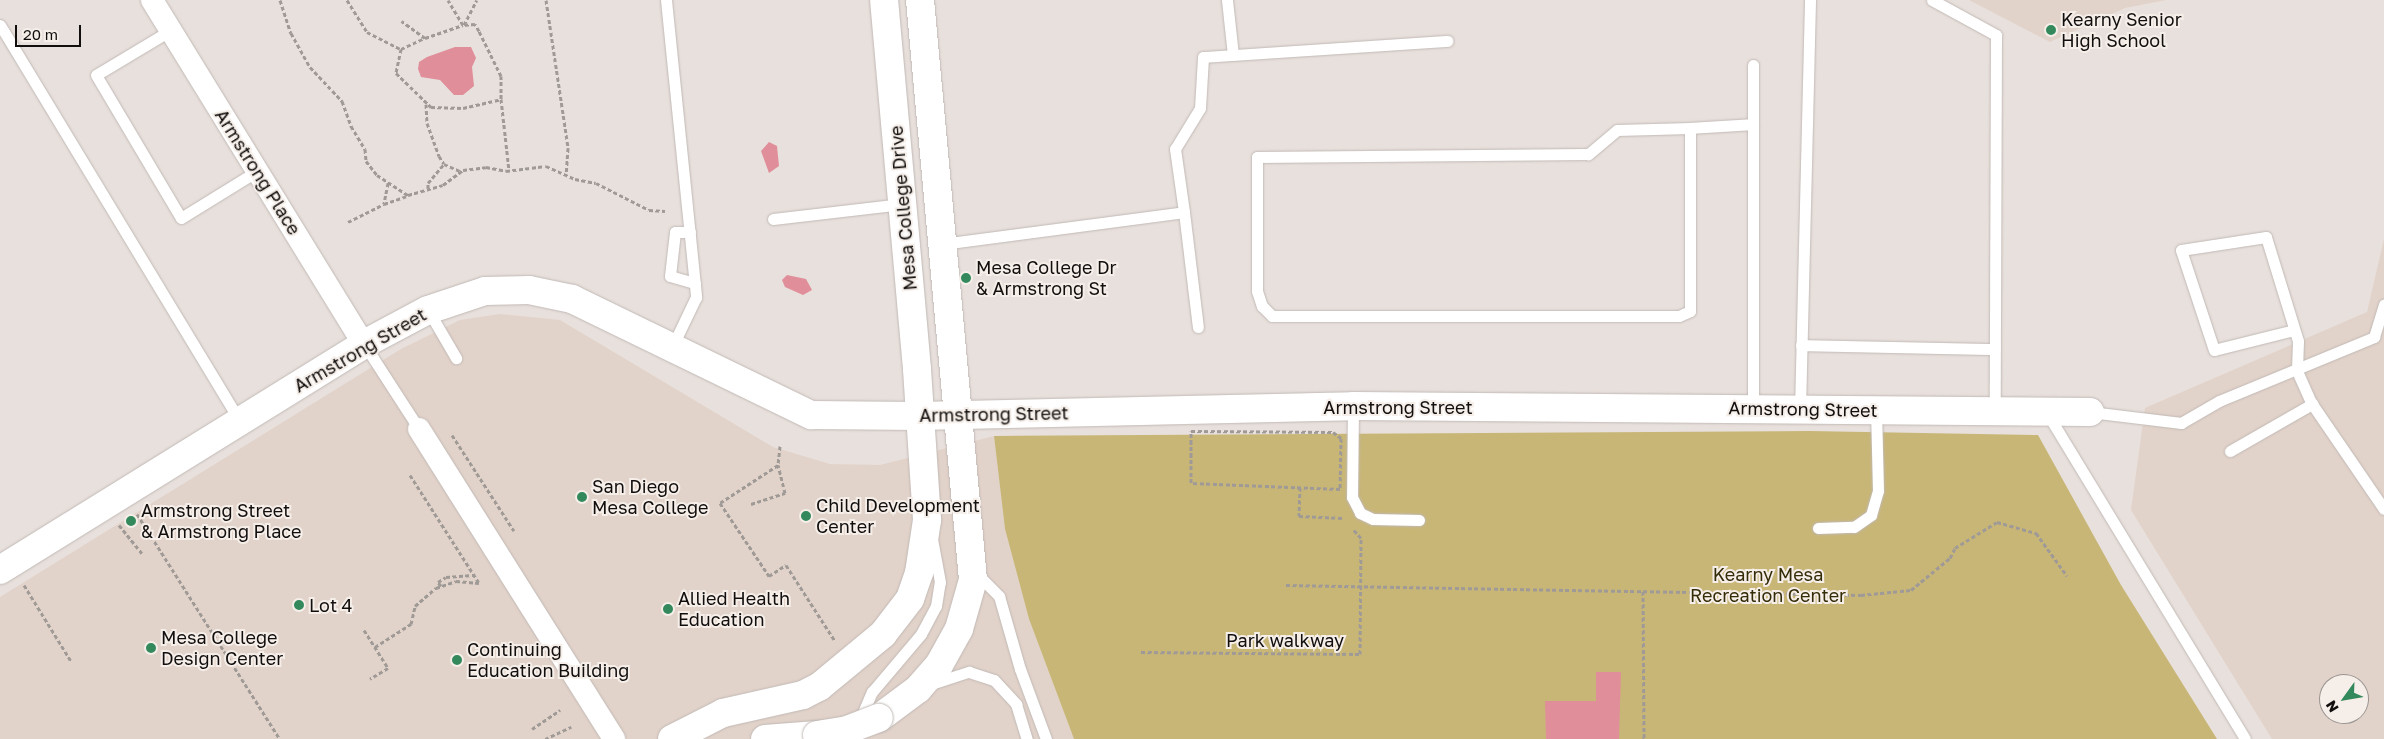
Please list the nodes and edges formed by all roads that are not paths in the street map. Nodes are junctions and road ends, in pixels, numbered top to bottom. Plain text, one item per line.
1 (152, 0) edge
2 (666, 0) edge
3 (884, 0) edge
4 (920, 0) edge
5 (1227, 0) edge
6 (1810, 0) edge
7 (1932, 0) edge
8 (0, 25) edge
9 (171, 30) junction
10 (1448, 41) dead end
11 (1233, 55) junction
12 (1753, 65) dead end
13 (1753, 124) junction
14 (1690, 128) junction
15 (257, 171) junction
16 (902, 204) junction
17 (1184, 212) junction
18 (773, 219) dead end
19 (690, 232) junction
20 (942, 244) junction
21 (695, 283) junction
22 (2384, 305) edge
23 (428, 310) junction
24 (1198, 327) dead end
25 (2294, 330) junction
26 (364, 344) junction
27 (673, 345) junction
28 (1801, 345) junction
29 (1995, 349) junction
30 (456, 358) dead end
31 (2297, 372) junction
32 (2312, 404) junction
33 (1353, 406) junction
34 (1753, 409) junction
35 (1800, 410) junction
36 (1876, 410) junction
37 (1996, 411) junction
38 (2046, 412) junction
39 (2090, 412) joint
40 (960, 415) junction
41 (918, 416) junction
42 (240, 420) junction
43 (419, 429) joint
44 (2230, 451) dead end
45 (2384, 509) edge
46 (927, 520) junction
47 (1419, 520) dead end
48 (1818, 528) dead end
49 (0, 570) edge
50 (973, 570) junction
51 (918, 690) junction
52 (614, 739) edge
53 (672, 739) edge
54 (765, 739) edge
55 (854, 739) edge
56 (1026, 739) edge
57 (1046, 739) edge
58 (2245, 739) edge

1 - 9 street, Armstrong Place
2 - 19 lane
3 - 16 street, Mesa College Drive
4 - 20 street, Mesa College Drive
5 - 11 lane
6 - 28 lane
7 - 29 lane
8 - 42 lane
9 - 15 street, Armstrong Place
9 - 15 lane
10 - 11 lane
11 - 17 lane
12 - 13 lane
13 - 14 lane
13 - 34 lane
14 - 14 lane
15 - 26 street, Armstrong Place
16 - 18 lane
16 - 41 street, Mesa College Drive
17 - 20 lane
17 - 24 lane
19 - 21 lane
19 - 21 lane
20 - 40 street, Mesa College Drive
21 - 27 lane
22 - 31 lane
23 - 26 street, Armstrong Street
23 - 27 street, Armstrong Street
23 - 30 lane
25 - 25 lane
25 - 31 lane
26 - 42 street, Armstrong Street
26 - 43 lane
27 - 41 street, Armstrong Street
28 - 29 lane
28 - 35 lane
29 - 37 lane
31 - 32 lane
31 - 39 lane
32 - 44 lane
32 - 45 lane
33 - 34 street, Armstrong Street
33 - 40 street, Armstrong Street
33 - 47 lane
34 - 35 street, Armstrong Street
35 - 36 street, Armstrong Street
36 - 37 street, Armstrong Street
36 - 48 lane
37 - 38 street, Armstrong Street
38 - 39 street, Armstrong Street
38 - 58 lane
40 - 41 street, Armstrong Street
40 - 50 street, Mesa College Drive
41 - 46 street, Mesa College Drive
42 - 49 street, Armstrong Street
43 - 52 street
46 - 53 street, Mesa College Drive
46 - 55 lane
50 - 51 street, Mesa College Drive
50 - 57 lane
51 - 54 street, Mesa College Drive, bridge
51 - 56 lane

